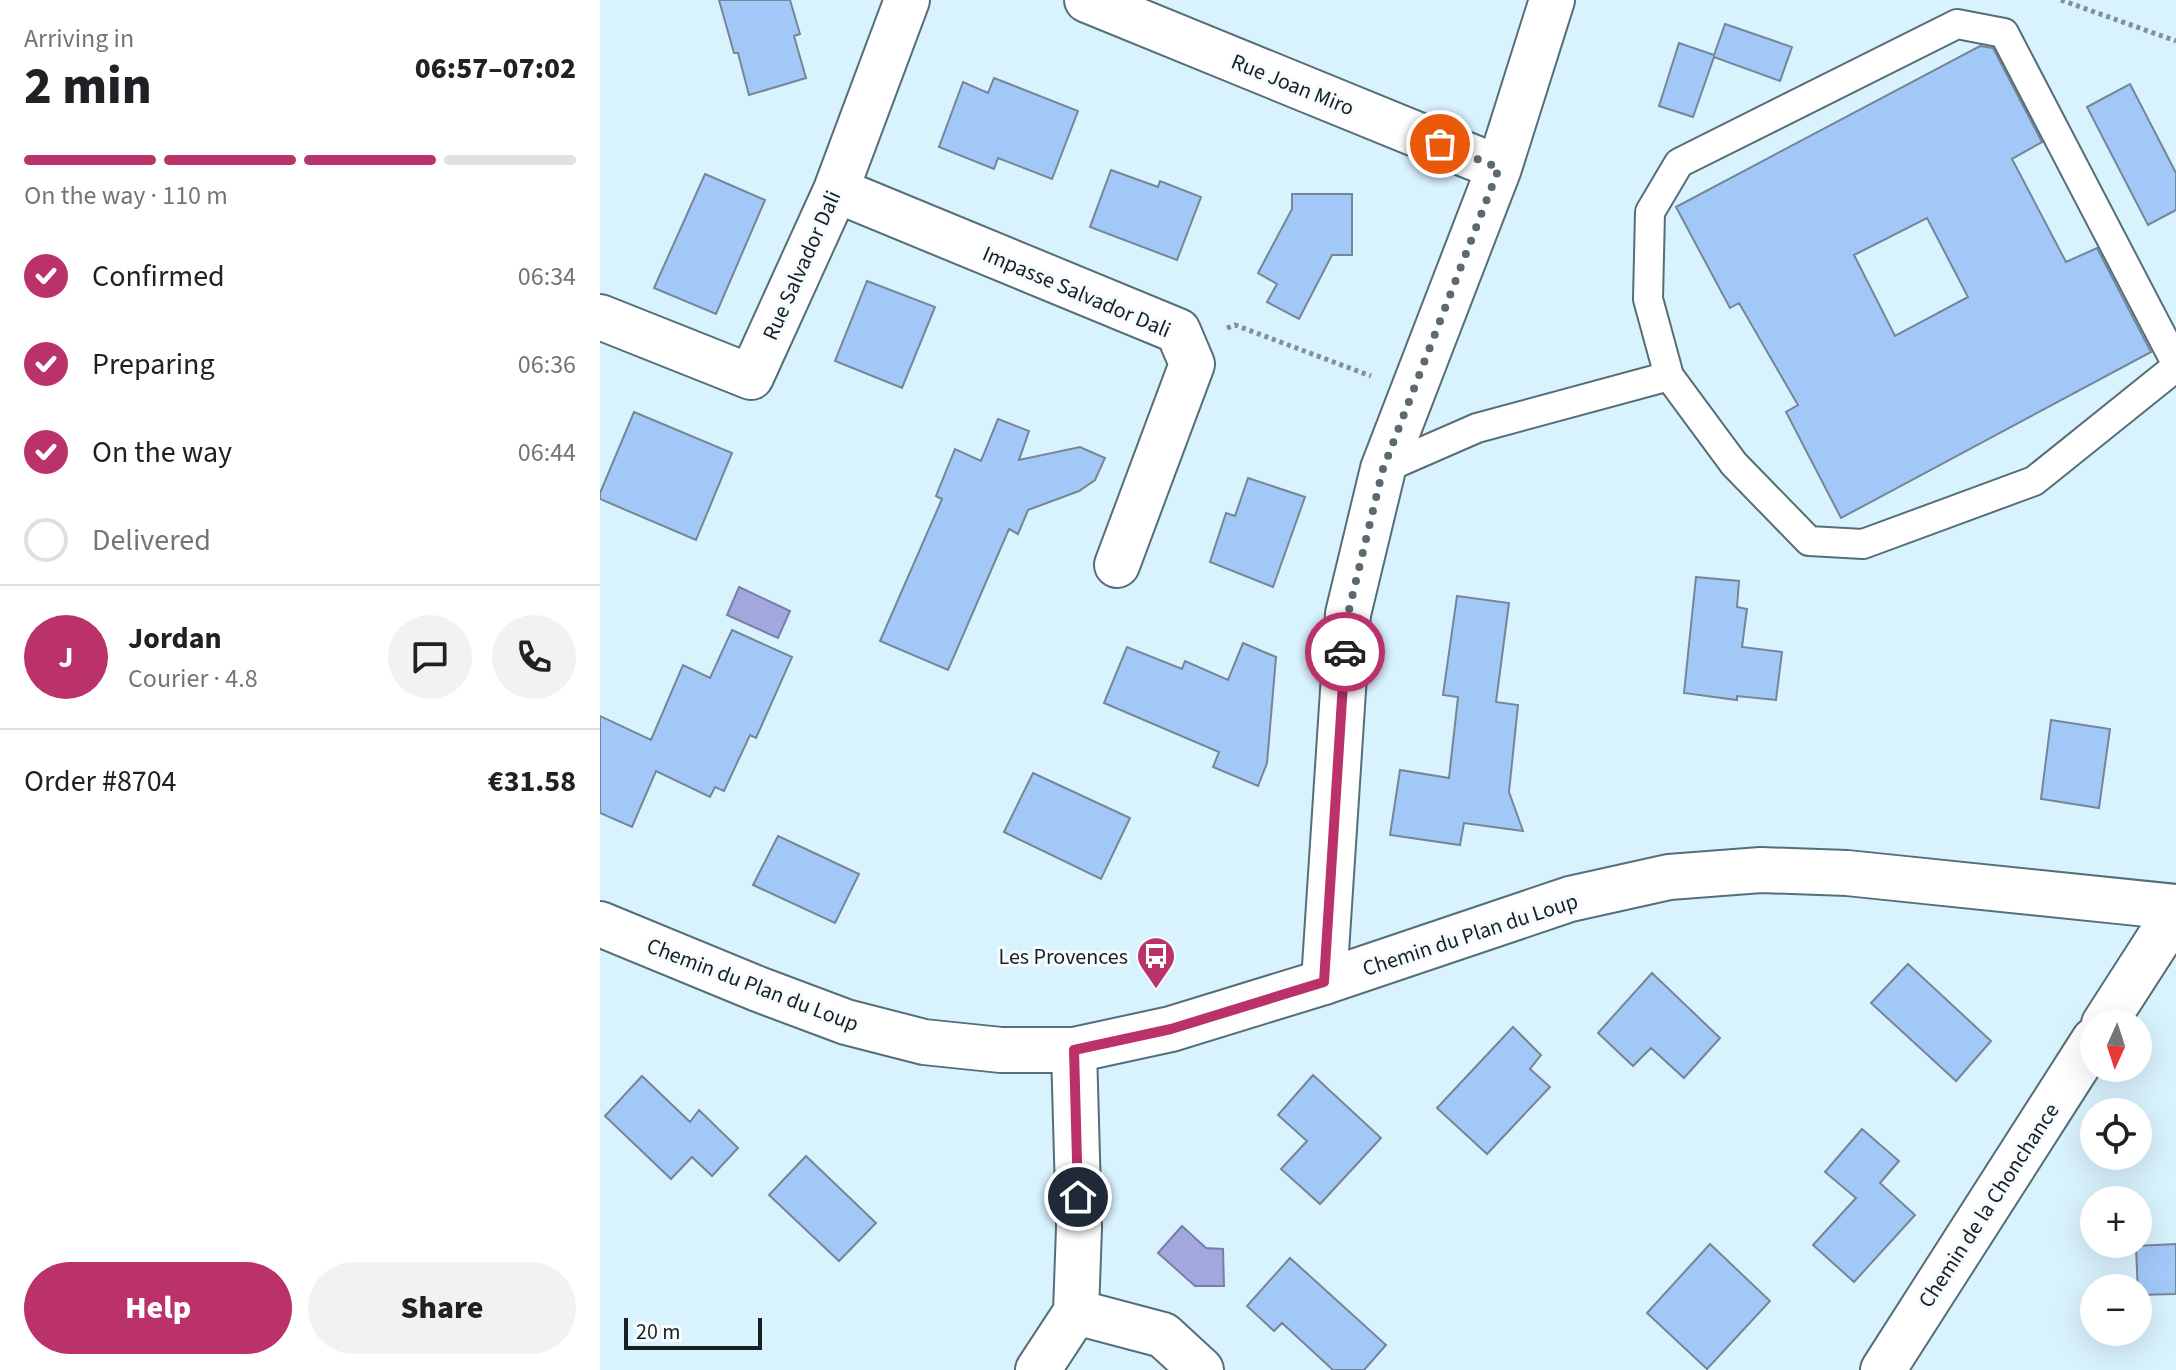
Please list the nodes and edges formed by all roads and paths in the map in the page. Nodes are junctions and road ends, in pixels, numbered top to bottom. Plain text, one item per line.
1 (907, 0) edge
2 (1087, 0) edge
3 (1552, 0) edge
4 (2061, 0) edge
5 (2176, 41) edge
6 (1499, 168) junction
7 (836, 190) junction
8 (600, 317) edge
9 (1184, 347) junction
10 (2176, 365) edge
11 (1669, 376) junction
12 (1413, 392) junction
13 (1383, 469) junction
14 (1117, 565) dead end
15 (2176, 909) edge
16 (600, 924) edge
17 (1324, 982) junction
18 (2113, 1010) edge
19 (1074, 1050) junction
20 (2080, 1062) edge
21 (1076, 1312) junction
22 (1038, 1370) edge
23 (1201, 1370) edge
24 (1883, 1370) edge

1 - 7 street, Rue Salvador Dali
2 - 6 street, Rue Joan Miro
3 - 6 street
4 - 5 path
6 - 12 street
7 - 8 street, Rue Salvador Dali
7 - 9 street, Impasse Salvador Dali
9 - 12 path
9 - 14 street, Impasse Salvador Dali
10 - 11 lane
10 - 11 lane
11 - 13 lane
12 - 13 street
13 - 17 street
15 - 17 street, Chemin du Plan du Loup
15 - 18 street
16 - 19 street, Chemin du Plan du Loup
17 - 19 street, Chemin du Plan du Loup
19 - 21 street
20 - 24 street, Chemin de la Chonchance
21 - 22 street
21 - 23 street

